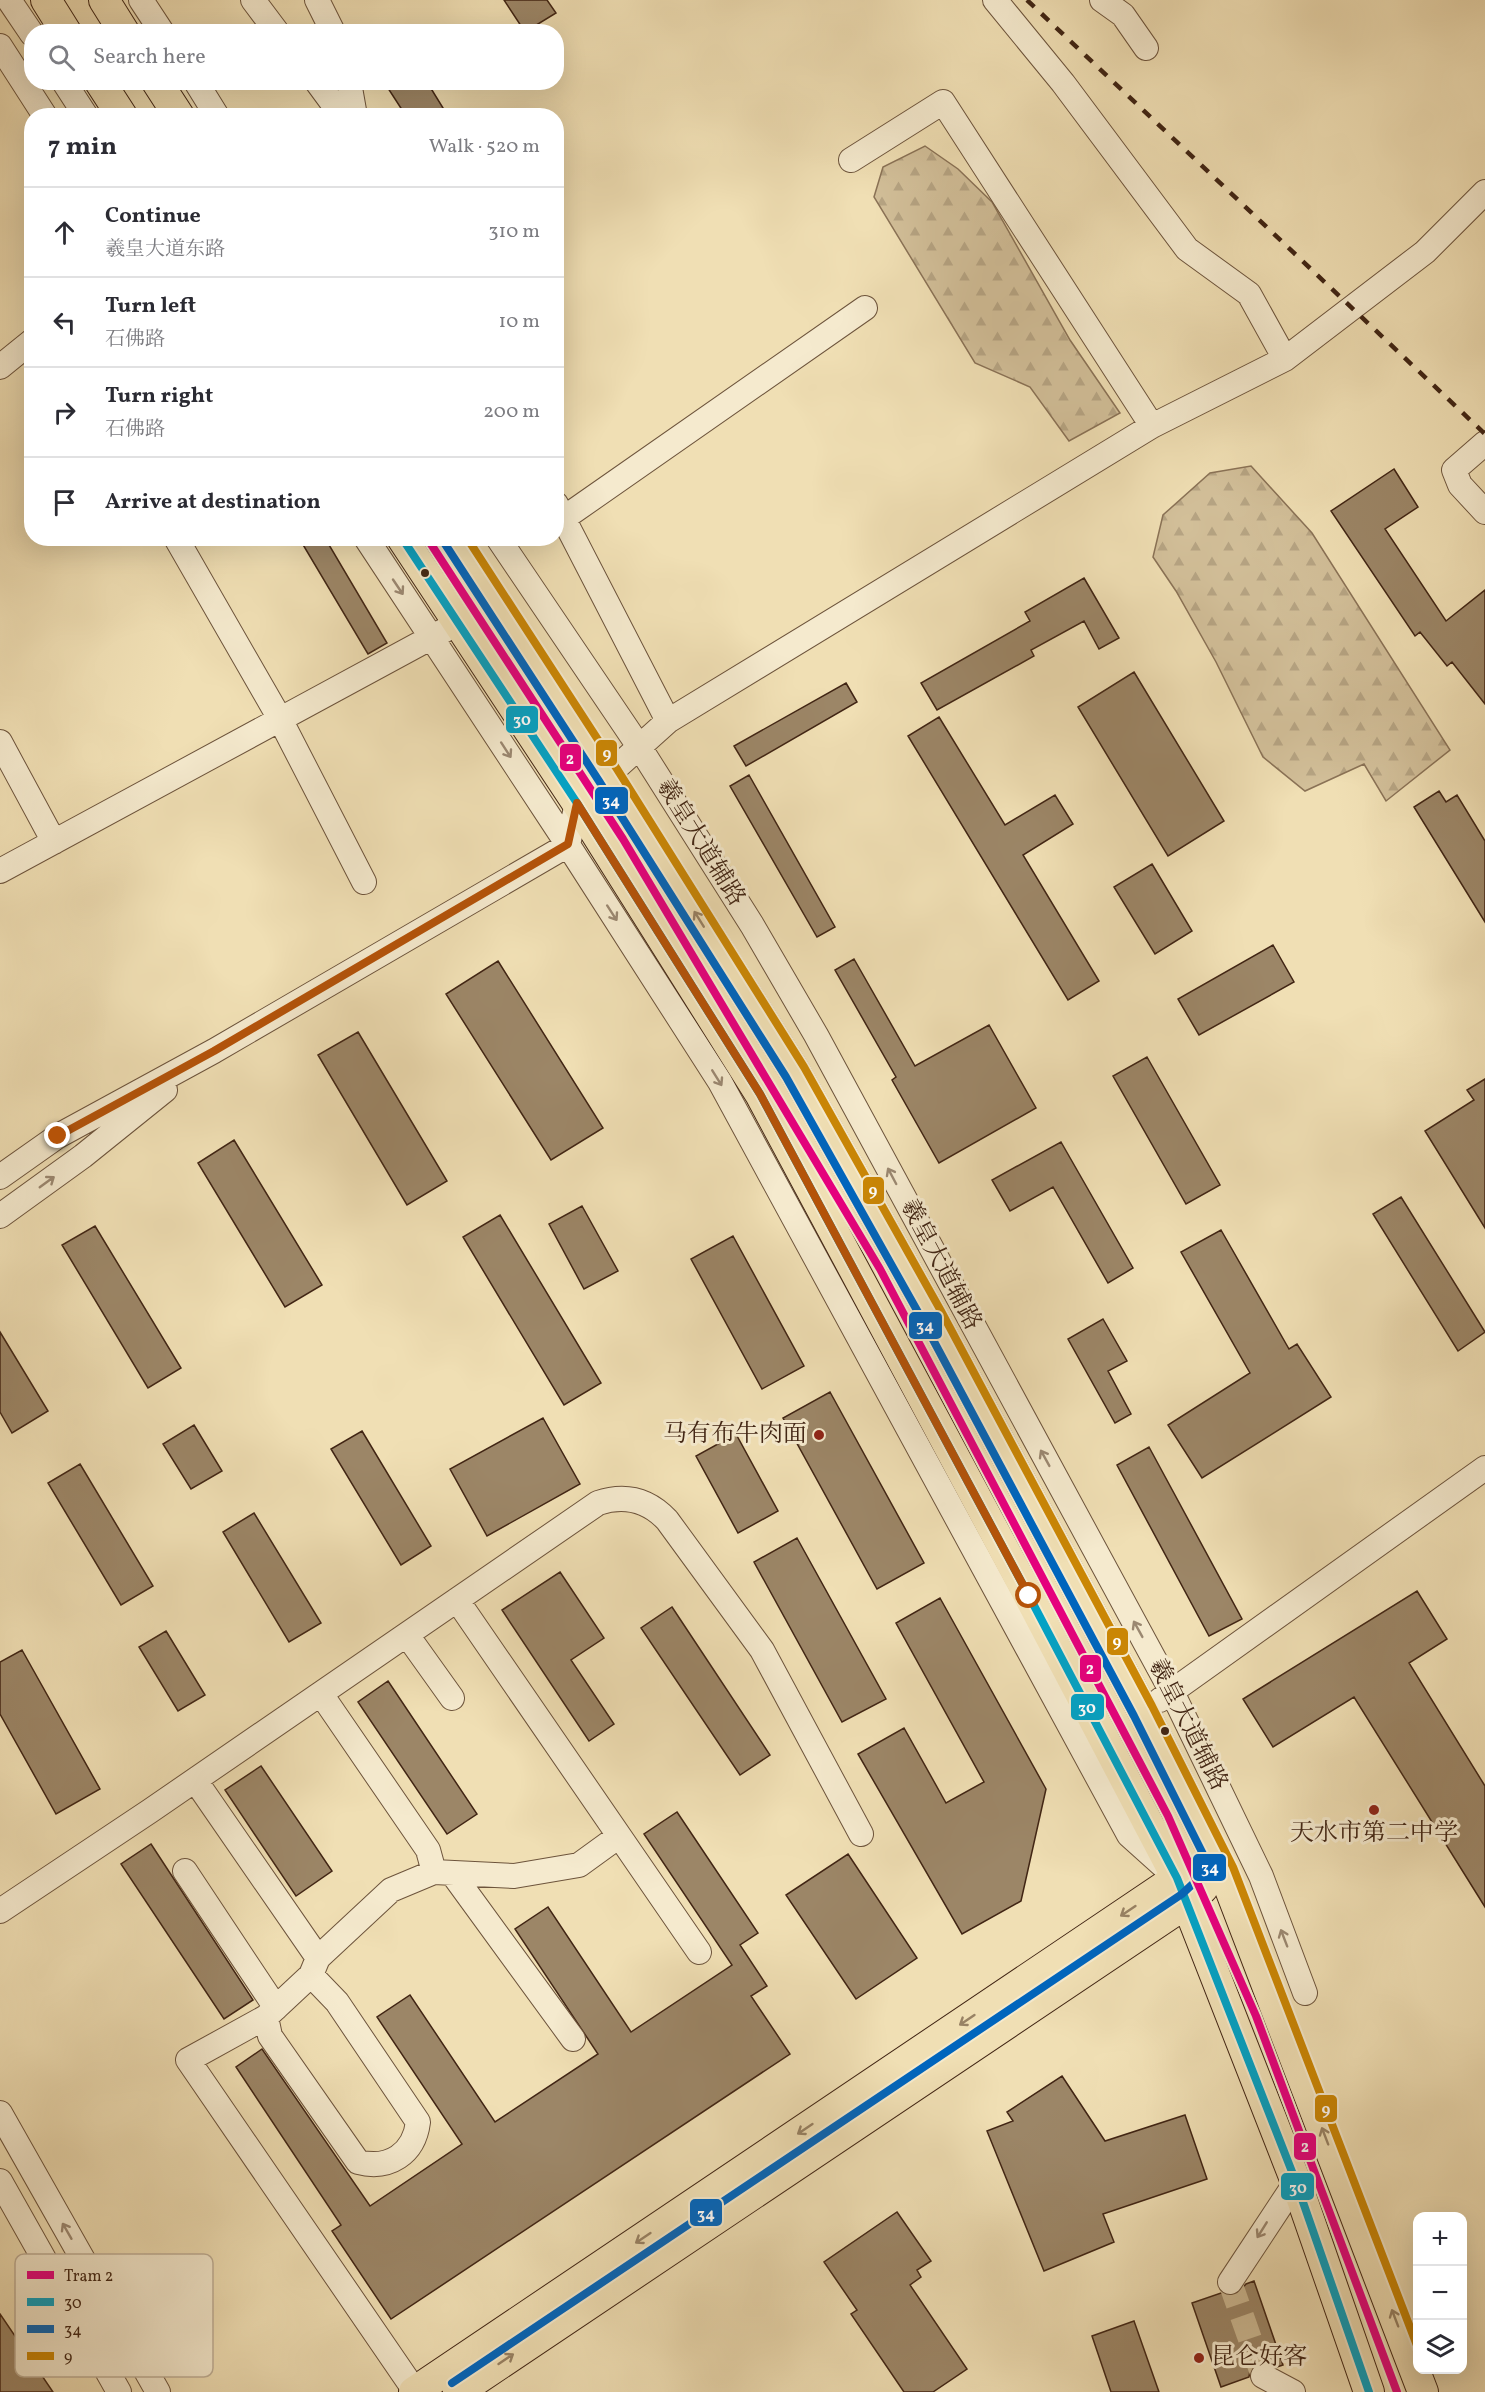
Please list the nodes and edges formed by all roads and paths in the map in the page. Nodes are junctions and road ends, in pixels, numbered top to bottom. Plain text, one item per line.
1 (9, 0) edge
2 (46, 0) edge
3 (104, 0) edge
4 (141, 0) edge
5 (253, 0) edge
6 (317, 0) edge
7 (995, 0) edge
8 (1102, 0) edge
9 (25, 24) edge
10 (61, 24) edge
11 (119, 24) edge
12 (157, 24) edge
13 (271, 24) edge
14 (329, 24) edge
15 (0, 46) edge
16 (1146, 48) dead end
17 (24, 83) edge
18 (28, 90) edge
19 (69, 90) edge
20 (105, 90) edge
21 (162, 90) edge
22 (201, 90) edge
23 (322, 90) edge
24 (350, 90) edge
25 (40, 108) edge
26 (81, 108) edge
27 (117, 108) edge
28 (174, 108) edge
29 (212, 108) edge
30 (336, 108) edge
31 (354, 108) edge
32 (851, 160) dead end
33 (1485, 192) edge
34 (865, 308) dead end
35 (24, 348) edge
36 (1285, 359) junction
37 (0, 367) edge
38 (1152, 426) junction
39 (1485, 443) edge
40 (564, 508) edge
41 (1485, 513) edge
42 (564, 519) edge
43 (181, 546) edge
44 (371, 546) edge
45 (407, 546) edge
46 (459, 546) edge
47 (503, 546) edge
48 (458, 623) junction
49 (431, 637) junction
50 (280, 719) junction
51 (668, 721) junction
52 (0, 742) edge
53 (640, 748) junction
54 (608, 776) junction
55 (577, 803) junction
56 (54, 842) junction
57 (568, 844) junction
58 (0, 871) edge
59 (364, 882) dead end
60 (214, 1051) junction
61 (0, 1177) edge
62 (0, 1216) edge
63 (1485, 1468) edge
64 (457, 1600) junction
65 (407, 1635) junction
66 (1172, 1692) junction
67 (321, 1694) junction
68 (452, 1698) dead end
69 (1143, 1711) junction
70 (195, 1780) junction
71 (861, 1834) dead end
72 (619, 1836) junction
73 (185, 1871) dead end
74 (1223, 1871) junction
75 (443, 1873) junction
76 (1182, 1890) junction
77 (0, 1911) edge
78 (699, 1952) dead end
79 (315, 1966) junction
80 (1305, 1993) dead end
81 (271, 2013) junction
82 (573, 2039) dead end
83 (0, 2113) edge
84 (0, 2181) edge
85 (1296, 2182) junction
86 (41, 2254) edge
87 (80, 2254) edge
88 (1230, 2282) dead end
89 (1263, 2376) tunnel mouth
90 (111, 2377) edge
91 (150, 2377) edge
92 (119, 2392) edge
93 (158, 2392) edge
94 (414, 2392) edge
95 (458, 2392) edge
96 (1293, 2392) edge
97 (1369, 2392) edge
98 (1423, 2392) edge

1 - 9 street
2 - 10 main road
3 - 11 main road
4 - 12 street
5 - 13 street
6 - 14 street
7 - 36 street
8 - 16 street
15 - 17 street
18 - 25 street
19 - 26 street
20 - 27 main road
21 - 28 main road
22 - 29 street
23 - 30 street
24 - 31 street
32 - 38 street
33 - 36 street
34 - 40 street
35 - 37 street
36 - 38 street
38 - 51 street
39 - 41 street
42 - 51 street
43 - 50 street
44 -> 49 street
45 - 48 main road
46 - 54 main road
47 - 53 street, 羲皇大道辅路
48 - 49 street
48 - 55 main road
49 - 50 street
49 -> 57 street
50 - 56 street
50 - 59 street
51 - 53 street
52 - 56 street
53 - 54 street
66 -> 53 street, 羲皇大道辅路
54 - 55 street
69 -> 54 main road
55 - 57 street
55 - 76 main road
56 - 58 street
57 - 60 street
57 -> 76 street
60 - 61 street
62 -> 60 street
63 - 66 street
64 - 65 street
64 - 71 street
64 - 72 street
65 - 67 street
65 - 68 street
66 - 69 street
80 -> 66 street, 羲皇大道辅路
67 - 70 street
67 - 75 street
69 - 74 main road
70 - 77 street
70 - 79 street
72 - 75 street
72 - 78 street
73 - 81 street
74 - 76 main road
98 -> 74 main road
75 - 79 street
75 - 82 street
76 - 85 main road
76 -> 94 main road
95 -> 76 main road
79 - 81 street
79 - 81 street
81 - 94 street
87 -> 83 street
84 - 86 street
85 -> 88 street
85 - 97 main road
89 - 96 street
90 - 92 street
93 -> 91 street

